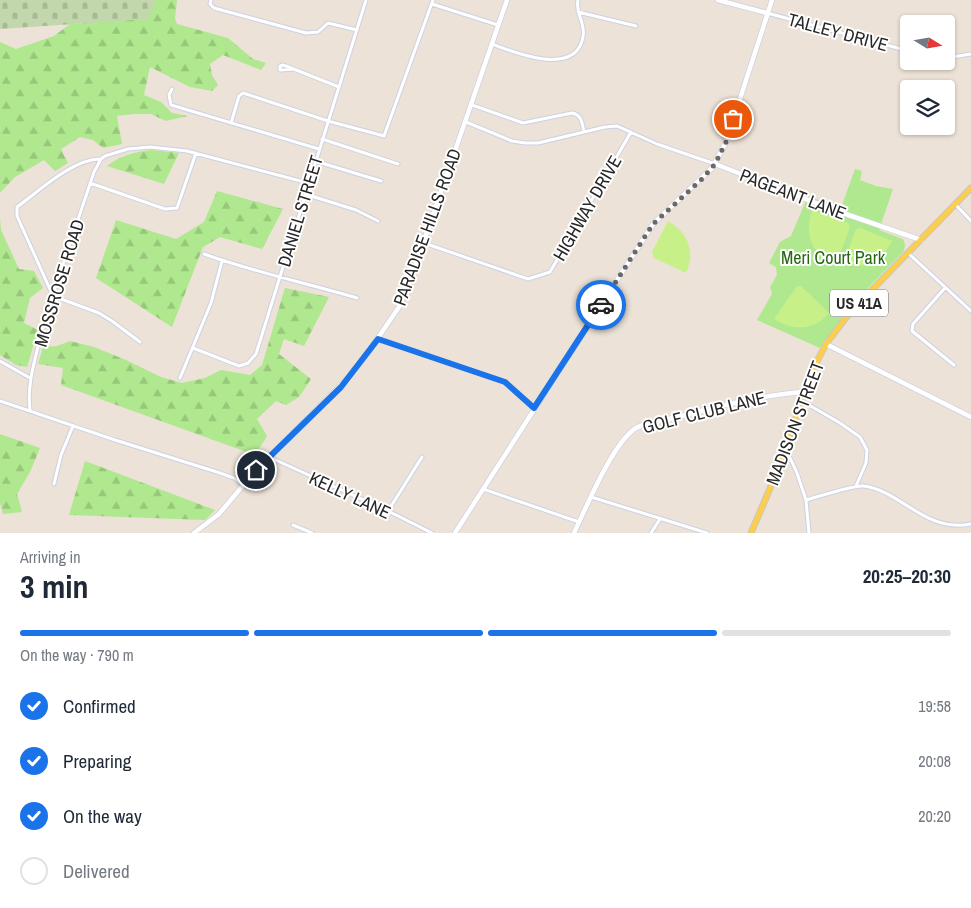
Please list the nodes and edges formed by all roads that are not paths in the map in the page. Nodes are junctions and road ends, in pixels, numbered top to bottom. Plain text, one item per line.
1 (366, 0) edge
2 (507, 0) edge
3 (578, 0) edge
4 (718, 0) edge
5 (772, 0) edge
6 (211, 2) edge
7 (432, 2) edge
8 (578, 12) junction
9 (767, 13) junction
10 (499, 26) junction
11 (636, 26) dead end
12 (357, 30) junction
13 (492, 44) junction
14 (900, 49) edge
15 (971, 54) edge
16 (955, 57) edge
17 (294, 69) dead end
18 (339, 87) junction
19 (172, 89) dead end
20 (472, 104) junction
21 (328, 121) junction
22 (466, 122) junction
23 (231, 123) junction
24 (584, 132) junction
25 (631, 132) junction
26 (322, 140) junction
27 (319, 149) junction
28 (196, 153) junction
29 (101, 159) junction
30 (315, 161) junction
31 (398, 164) dead end
32 (715, 164) junction
33 (381, 181) dead end
34 (90, 183) junction
35 (308, 183) junction
36 (971, 188) edge
37 (305, 194) junction
38 (955, 204) junction
39 (378, 221) dead end
40 (971, 221) edge
41 (921, 240) junction
42 (424, 243) junction
43 (907, 253) junction
44 (204, 254) dead end
45 (222, 261) junction
46 (280, 278) junction
47 (945, 288) junction
48 (53, 296) junction
49 (357, 298) dead end
50 (971, 311) edge
51 (378, 339) junction
52 (140, 342) dead end
53 (826, 344) junction
54 (193, 348) junction
55 (0, 361) edge
56 (954, 364) dead end
57 (30, 378) junction
58 (180, 378) dead end
59 (804, 392) junction
60 (0, 401) edge
61 (801, 401) junction
62 (534, 408) junction
63 (30, 410) junction
64 (971, 417) edge
65 (73, 426) junction
66 (786, 449) junction
67 (269, 457) junction
68 (422, 458) dead end
69 (54, 484) dead end
70 (244, 485) junction
71 (856, 486) junction
72 (483, 489) junction
73 (590, 496) junction
74 (806, 500) junction
75 (388, 512) junction
76 (660, 519) junction
77 (919, 519) dead end
78 (579, 523) junction
79 (971, 524) edge
80 (293, 525) dead end
81 (933, 525) dead end
82 (194, 533) edge
83 (312, 533) edge
84 (432, 533) edge
85 (455, 533) edge
86 (574, 533) edge
87 (651, 533) edge
88 (707, 533) edge
89 (751, 533) edge
90 (809, 533) edge

1 - 12 street, DANIEL STREET
2 - 10 street, PARADISE HILLS ROAD
3 - 8 street
4 - 9 street
5 - 9 street
6 - 12 street
7 - 10 street
7 - 21 street
8 - 11 street
8 - 13 street
9 - 14 street, TALLEY DRIVE
9 - 32 street
10 - 13 street, PARADISE HILLS ROAD
12 - 18 street, DANIEL STREET
13 - 20 street, PARADISE HILLS ROAD
15 - 16 street
17 - 18 street
18 - 21 street, DANIEL STREET
19 - 23 street
20 - 22 street, PARADISE HILLS ROAD
20 - 24 street
21 - 23 street
21 - 26 street, DANIEL STREET
22 - 24 street, PAGEANT LANE
22 - 42 street, PARADISE HILLS ROAD
23 - 27 street
24 - 25 street, PAGEANT LANE
25 - 32 street, PAGEANT LANE
25 - 42 street, HIGHWAY DRIVE
26 - 27 street, DANIEL STREET
26 - 31 street
27 - 30 street, DANIEL STREET
28 - 29 street
28 - 34 street
28 - 35 street
29 - 34 street, MOSSROSE ROAD
29 - 48 street
30 - 33 street
30 - 35 street, DANIEL STREET
32 - 41 street, PAGEANT LANE
32 - 62 street
34 - 48 street, MOSSROSE ROAD
35 - 37 street, DANIEL STREET
36 - 38 main road, MADISON STREET / US 41A
37 - 39 street
37 - 46 street, DANIEL STREET
38 - 40 street
38 - 41 main road, MADISON STREET / US 41A
41 - 43 main road, MADISON STREET / US 41A
42 - 51 street, PARADISE HILLS ROAD
43 - 47 street
43 - 53 main road, MADISON STREET / US 41A
44 - 45 street
45 - 46 street
45 - 54 street
46 - 49 street
46 - 54 street, DANIEL STREET
47 - 50 street
47 - 56 street
48 - 52 street
48 - 57 street, MOSSROSE ROAD
51 - 62 street
51 - 67 street, PARADISE HILLS ROAD
53 - 59 main road, MADISON STREET / US 41A
53 - 64 street
54 - 58 street
55 - 57 street
57 - 63 street, MOSSROSE ROAD
59 - 61 main road, MADISON STREET / US 41A
59 - 73 street, GOLF CLUB LANE
60 - 63 street
61 - 66 main road, MADISON STREET / US 41A
61 - 71 street
62 - 72 street
63 - 65 street
65 - 69 street
65 - 70 street
66 - 74 street
66 - 89 main road, MADISON STREET / US 41A
67 - 70 street, PARADISE HILLS ROAD
67 - 75 street, KELLY LANE
68 - 75 street
70 - 82 street, PARADISE HILLS ROAD
71 - 74 street
71 - 77 street
72 - 78 street
72 - 85 street
73 - 76 street
73 - 78 street, GOLF CLUB LANE
74 - 90 street
75 - 84 street, KELLY LANE
76 - 87 street
76 - 88 street
78 - 86 street, GOLF CLUB LANE
79 - 81 street
80 - 83 street

